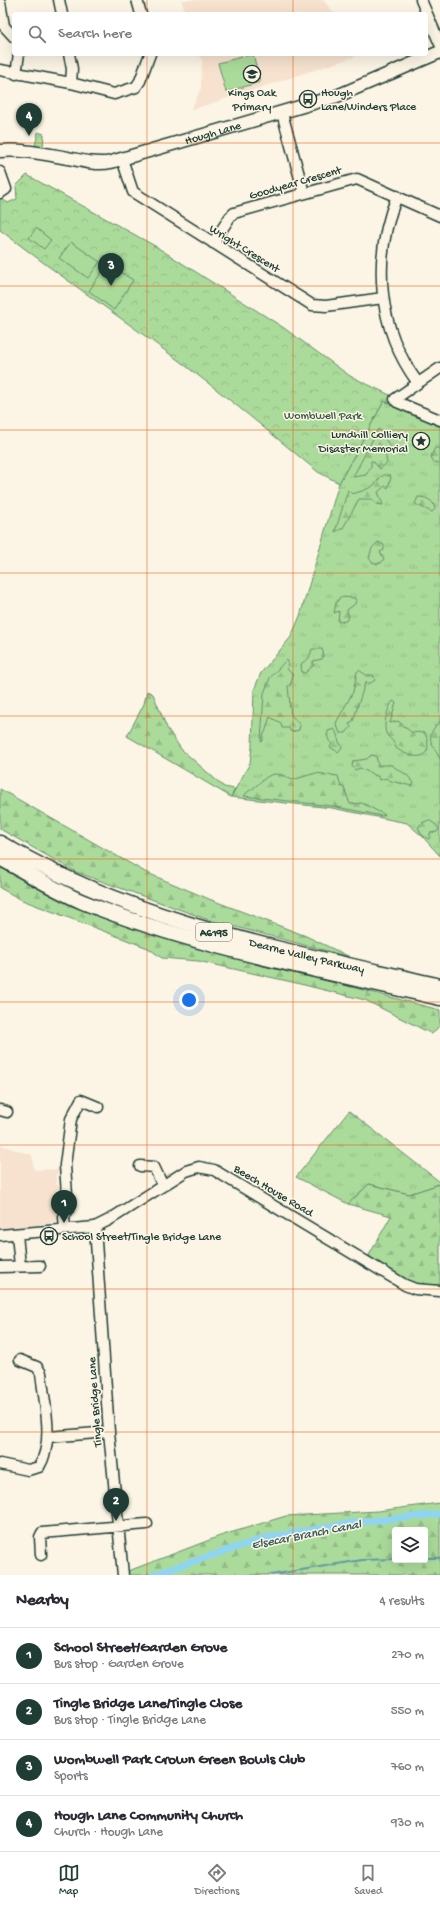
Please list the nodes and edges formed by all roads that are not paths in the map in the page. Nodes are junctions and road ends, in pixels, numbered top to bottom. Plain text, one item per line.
1 (59, 0) edge
2 (137, 0) edge
3 (421, 0) edge
4 (0, 2) edge
5 (62, 12) edge
6 (140, 12) edge
7 (426, 12) edge
8 (428, 16) edge
9 (12, 35) edge
10 (440, 44) edge
11 (440, 52) edge
12 (19, 56) edge
13 (69, 56) edge
14 (149, 56) edge
15 (0, 70) edge
16 (16, 74) junction
17 (71, 83) junction
18 (282, 113) junction
19 (0, 151) edge
20 (122, 159) junction
21 (0, 172) edge
22 (0, 193) edge
23 (304, 193) junction
24 (397, 196) junction
25 (440, 216) edge
26 (212, 243) junction
27 (383, 298) junction
28 (440, 368) edge
29 (418, 383) junction
30 (440, 420) edge
31 (0, 843) edge
32 (0, 858) edge
33 (440, 986) edge
34 (440, 998) edge
35 (98, 1106) dead end
36 (140, 1166) dead end
37 (163, 1186) junction
38 (95, 1226) junction
39 (65, 1229) junction
40 (17, 1234) junction
41 (0, 1236) edge
42 (20, 1266) junction
43 (40, 1266) dead end
44 (0, 1267) edge
45 (440, 1291) edge
46 (20, 1360) dead end
47 (109, 1432) junction
48 (48, 1437) junction
49 (0, 1464) edge
50 (147, 1524) dead end
51 (117, 1527) junction
52 (41, 1555) dead end
53 (123, 1575) edge

1 - 5 street
2 - 6 street
3 - 7 street
4 - 9 street
8 - 10 street
11 - 18 main road, Hough Lane
12 - 16 street
13 - 17 street
14 - 17 street
15 - 16 street
16 - 17 street
18 - 20 main road, Hough Lane
18 - 23 street
19 - 20 main road, Hough Lane
20 - 26 street, Wright Crescent
21 - 22 street
23 - 24 street, Goodyear Crescent
23 - 26 street, Goodyear Crescent
24 - 25 street, Goodyear Crescent
24 - 27 street
26 - 27 street, Wright Crescent
27 - 29 street
28 - 29 street
29 - 30 street
31 - 33 highway, Dearne Valley Parkway / A6195
32 - 34 highway, Dearne Valley Parkway / A6195
35 - 39 street
36 - 37 street
37 - 38 street, Beech House Road
37 - 45 street, Beech House Road
38 - 39 street, Beech House Road
38 - 47 street, Tingle Bridge Lane
39 - 40 street, Beech House Road
40 - 41 street, Beech House Road
40 - 42 street
42 - 43 street
42 - 44 street
46 - 48 street
47 - 48 street
47 - 51 street, Tingle Bridge Lane
48 - 49 street
50 - 51 street
51 - 52 street
51 - 53 street, Tingle Bridge Lane

